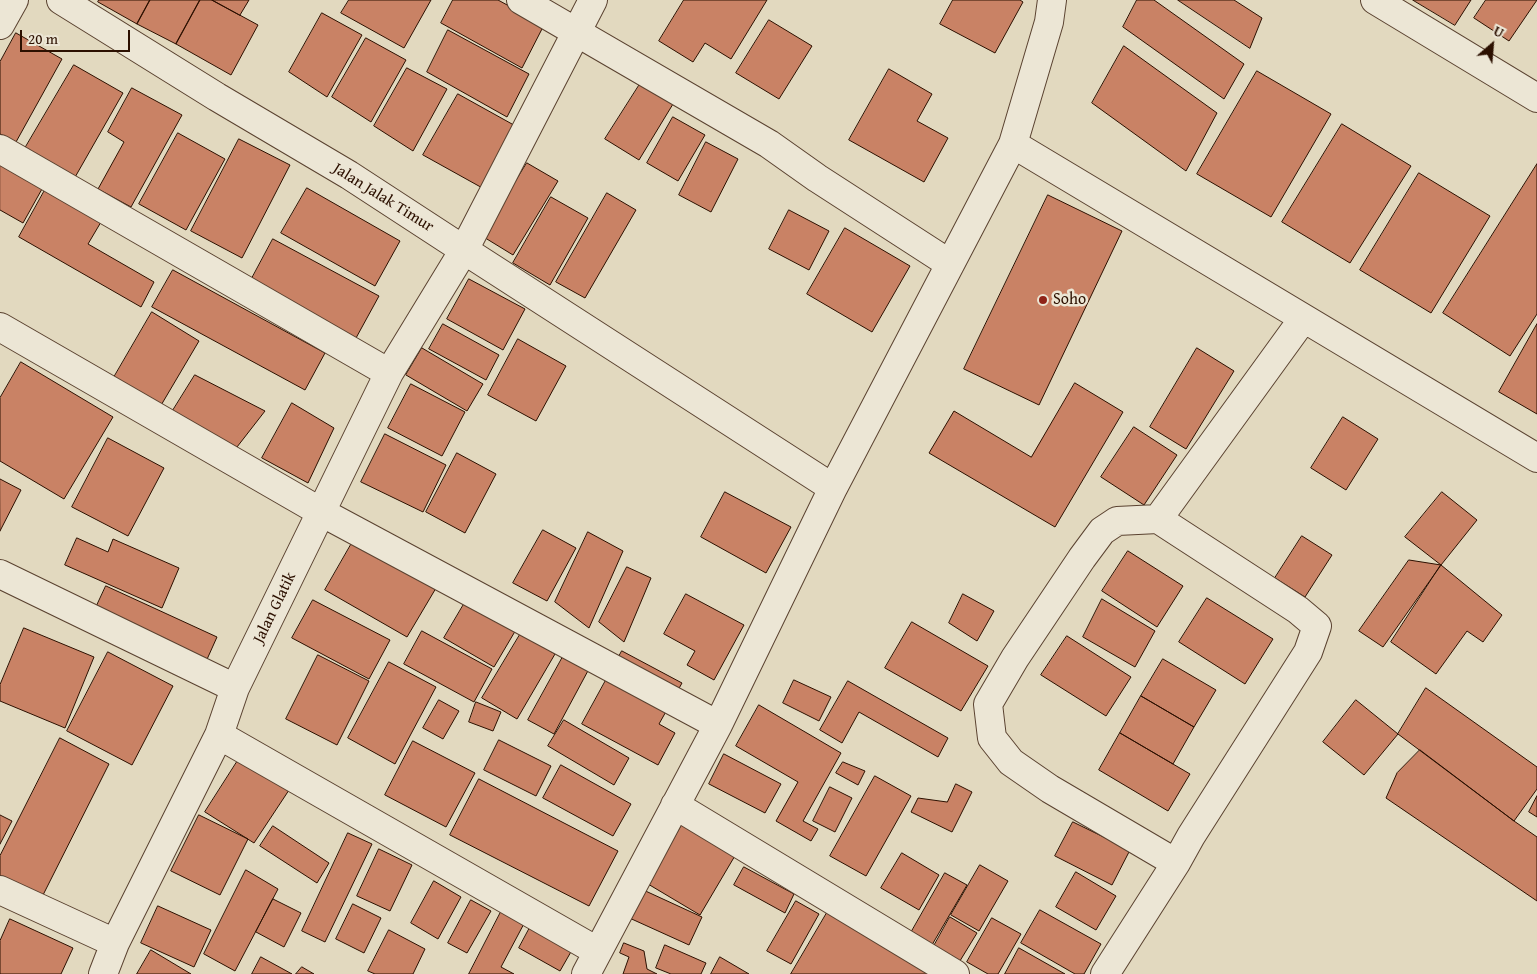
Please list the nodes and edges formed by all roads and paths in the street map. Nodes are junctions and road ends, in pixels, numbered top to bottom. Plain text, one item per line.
1 (14, 0) edge
2 (61, 0) edge
3 (521, 0) edge
4 (593, 0) edge
5 (1052, 0) edge
6 (1375, 0) edge
7 (0, 25) edge
8 (576, 31) junction
9 (1537, 98) edge
10 (1013, 144) junction
11 (0, 149) edge
12 (464, 250) junction
13 (950, 264) junction
14 (1303, 319) junction
15 (0, 327) edge
16 (389, 373) junction
17 (1537, 458) edge
18 (833, 488) junction
19 (321, 512) junction
20 (1158, 520) junction
21 (0, 574) edge
22 (235, 688) junction
23 (718, 725) junction
24 (219, 735) junction
25 (675, 805) junction
26 (1176, 862) junction
27 (0, 890) edge
28 (114, 943) junction
29 (592, 962) edge
30 (103, 974) edge
31 (955, 974) edge
32 (1105, 974) edge

1 - 7 street
2 - 12 street, Jalan Jalak Timur
3 - 8 street
4 - 8 street
5 - 10 street
6 - 9 street
8 - 12 street
8 - 13 street
10 - 13 street
10 - 14 street
11 - 16 street
12 - 16 street, Jalan Glatik
12 - 18 street, Jalan Jalak Timur
13 - 18 street
14 - 17 street
14 - 20 street
15 - 19 street
16 - 19 street, Jalan Glatik
18 - 23 street
19 - 22 street, Jalan Glatik
19 - 23 street
20 - 26 street
20 - 26 street
21 - 22 street
22 - 24 street, Jalan Glatik
23 - 25 street
24 - 28 street, Jalan Glatik
24 - 29 street
25 - 29 street
25 - 31 street
26 - 32 street
27 - 28 street
28 - 30 street, Jalan Glatik

